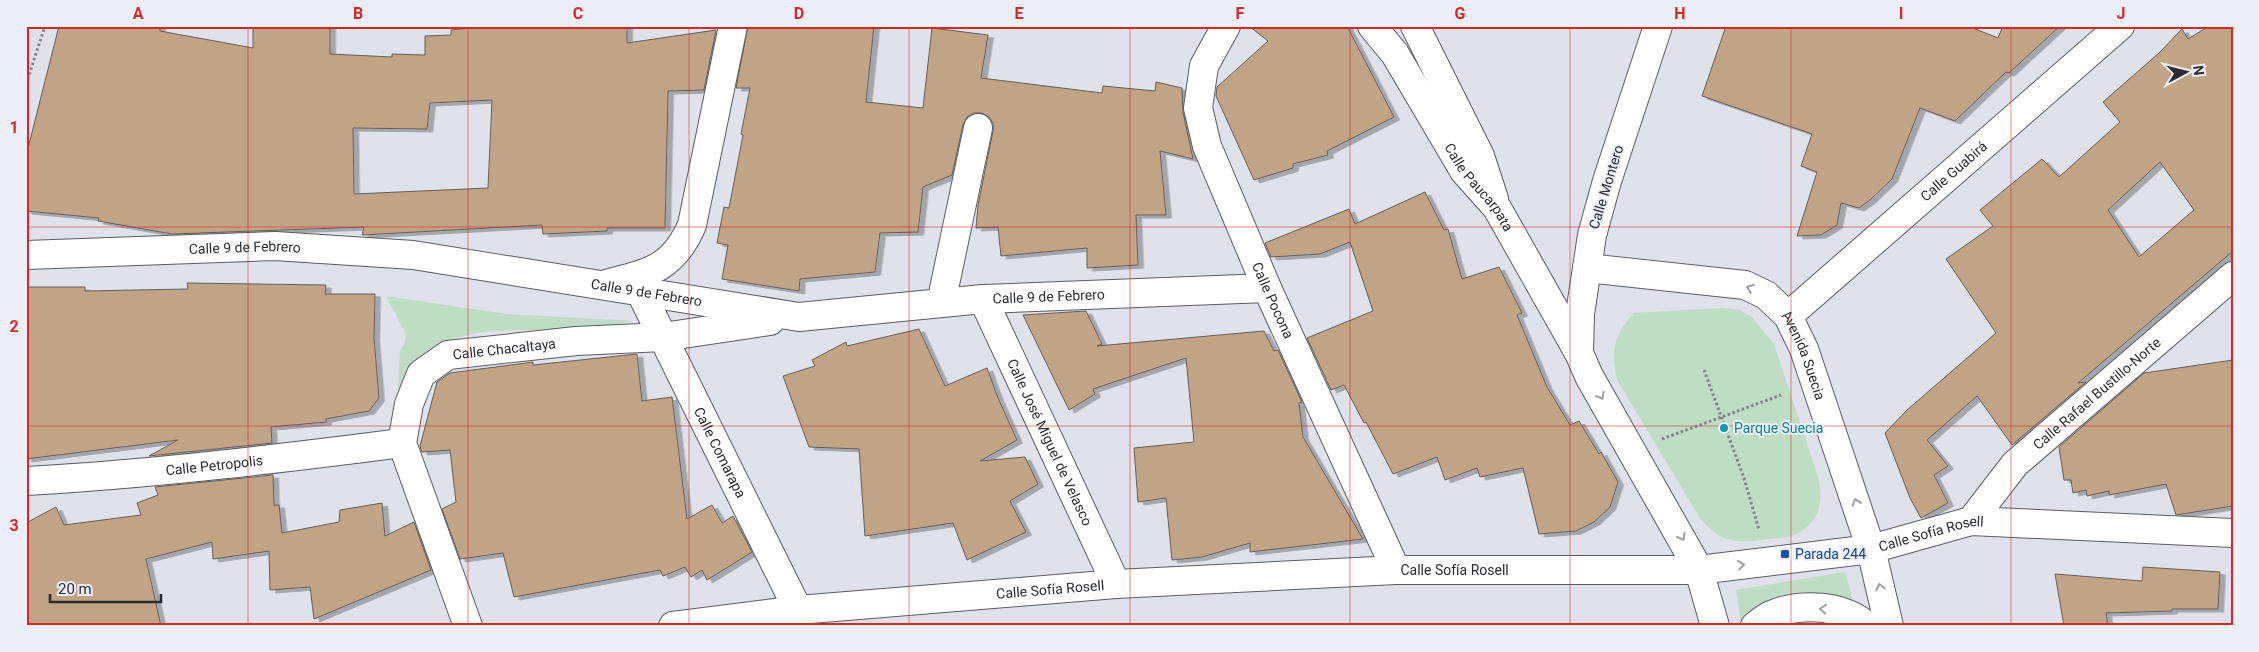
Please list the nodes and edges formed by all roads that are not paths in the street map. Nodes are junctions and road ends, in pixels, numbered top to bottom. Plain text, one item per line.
1 (733, 26) edge
2 (1226, 26) edge
3 (1372, 26) edge
4 (1415, 26) edge
5 (1658, 26) edge
6 (2120, 26) edge
7 (978, 128) dead end
8 (1497, 208) junction
9 (26, 255) edge
10 (1587, 268) junction
11 (2233, 276) edge
12 (602, 285) junction
13 (1267, 288) junction
14 (641, 293) junction
15 (983, 299) junction
16 (941, 303) junction
17 (1788, 316) junction
18 (800, 317) junction
19 (663, 337) junction
20 (1579, 353) junction
21 (402, 443) junction
22 (26, 481) edge
23 (1971, 521) junction
24 (2233, 533) edge
25 (1871, 548) junction
26 (1396, 570) junction
27 (1699, 570) junction
28 (1116, 584) junction
29 (798, 610) junction
30 (690, 625) edge
31 (468, 626) edge
32 (1715, 626) edge
33 (1755, 626) edge
34 (1868, 626) edge
35 (1888, 626) edge

1 - 12 street
2 - 13 street, Calle Pocona
3 - 8 street, Calle Paucarpata
4 - 8 street
5 - 10 street, Calle Montero
6 - 17 street, Calle Guabirá
7 - 16 street
8 - 20 street, Calle Paucarpata
9 - 12 street, Calle 9 de Febrero
17 -> 10 street, Avenida Suecia
10 - 20 street, Calle Montero
11 - 23 street, Calle Rafael Bustillo-Norte
12 - 14 street, Calle 9 de Febrero
13 - 15 street, Calle 9 de Febrero
13 - 26 street, Calle Pocona
14 - 18 street, Calle 9 de Febrero
14 - 19 street, Calle Comarapa
15 - 16 street, Calle 9 de Febrero
15 - 28 street, Calle José Miguel de Velasco
16 - 18 street, Calle 9 de Febrero
25 -> 17 street, Avenida Suecia
18 - 19 street, Calle Chacaltaya
19 - 21 street, Calle Chacaltaya
19 - 29 street, Calle Comarapa
20 -> 27 street
21 - 22 street, Calle Petropolis
21 - 31 street
23 - 24 street, Calle Sofía Rosell
23 - 25 street, Calle Sofía Rosell
27 -> 25 street, Calle Sofía Rosell
35 -> 25 street, Avenida Suecia
26 - 27 street, Calle Sofía Rosell
26 - 28 street, Calle Sofía Rosell
27 - 32 street
28 - 29 street, Calle Sofía Rosell
29 - 30 street, Calle Sofía Rosell
34 -> 33 street

